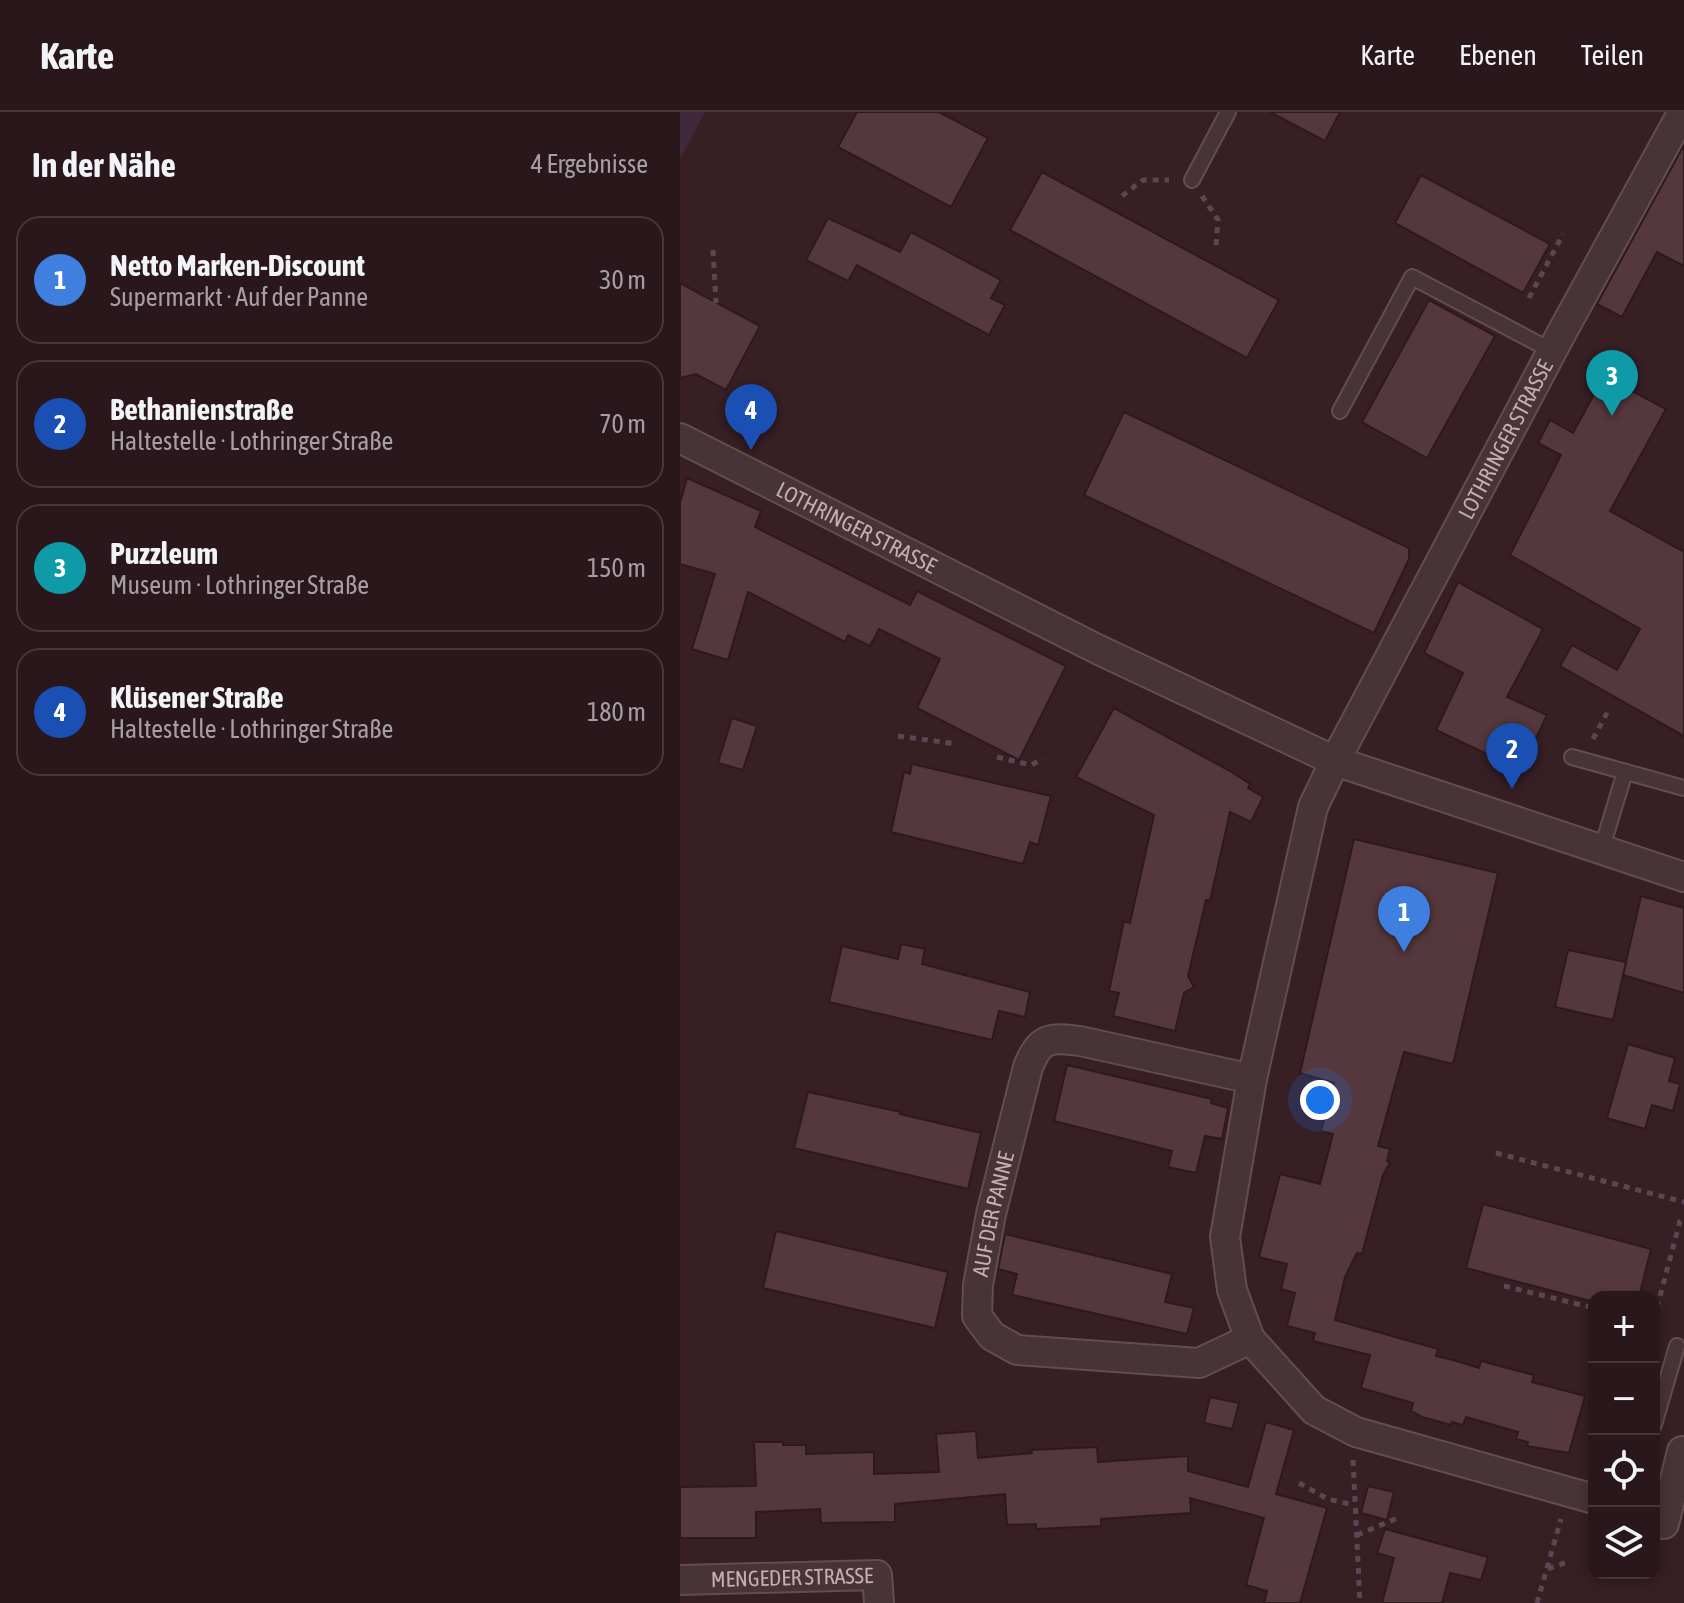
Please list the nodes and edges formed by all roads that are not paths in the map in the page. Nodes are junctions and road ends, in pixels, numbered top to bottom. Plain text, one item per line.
1 (1228, 112) edge
2 (1678, 116) edge
3 (1192, 180) dead end
4 (1552, 351) junction
5 (1340, 411) dead end
6 (680, 438) edge
7 (1577, 758) road end
8 (1335, 761) junction
9 (1625, 772) junction
10 (1684, 788) edge
11 (1601, 851) junction
12 (1684, 877) edge
13 (1252, 1079) junction
14 (1250, 1339) junction
15 (1677, 1346) dead end
16 (1660, 1404) edge
17 (1684, 1451) edge
18 (1581, 1496) edge
19 (1667, 1524) edge
20 (680, 1580) edge
21 (879, 1603) edge

1 - 3 lane
2 - 4 street, LOTHRINGER STRASSE
4 - 5 lane
4 - 8 street, LOTHRINGER STRASSE
6 - 8 street, LOTHRINGER STRASSE
7 - 9 lane
8 - 11 street, LOTHRINGER STRASSE
8 - 13 street
9 - 10 lane
9 - 11 lane
11 - 12 street, LOTHRINGER STRASSE
13 - 14 street
13 - 14 street, AUF DER PANNE
14 - 18 street
15 - 16 lane
17 - 19 street
20 - 21 street, MENGEDER STRASSE

